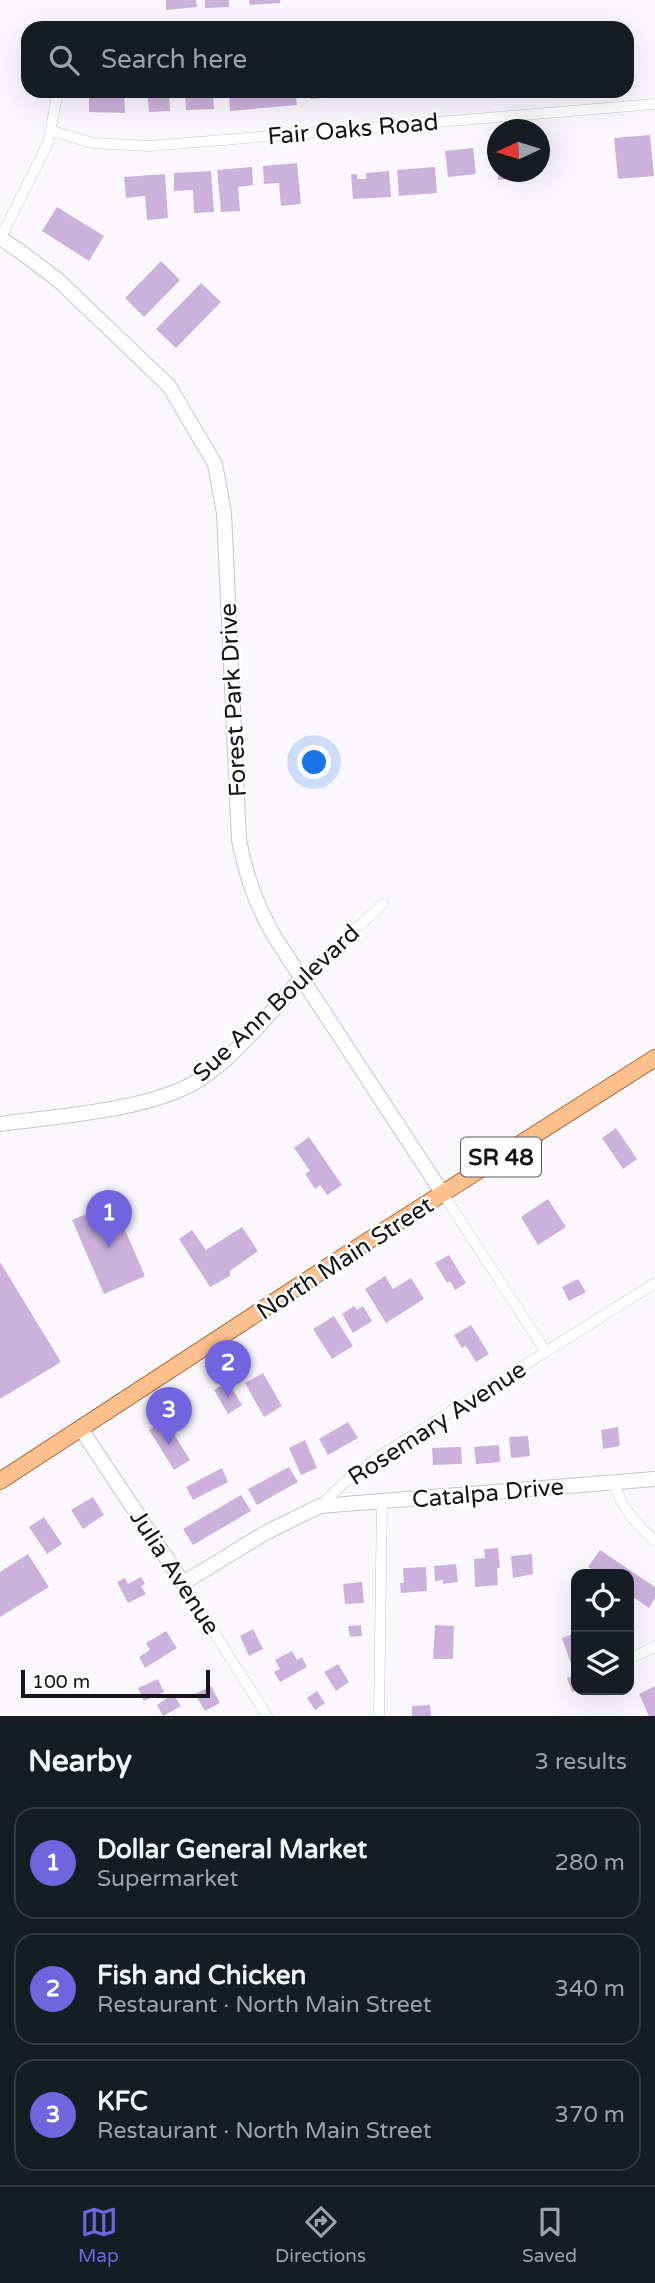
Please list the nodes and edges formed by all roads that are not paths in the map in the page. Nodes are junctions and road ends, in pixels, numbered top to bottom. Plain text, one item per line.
1 (57, 98) edge
2 (655, 104) edge
3 (52, 131) junction
4 (0, 238) edge
5 (383, 904) dead end
6 (302, 978) junction
7 (655, 1058) edge
8 (0, 1124) edge
9 (443, 1194) junction
10 (655, 1283) edge
11 (546, 1352) junction
12 (81, 1429) junction
13 (655, 1479) edge
14 (0, 1481) edge
15 (615, 1483) junction
16 (382, 1501) junction
17 (320, 1506) junction
18 (655, 1541) edge
19 (183, 1583) junction
20 (655, 1646) edge
21 (636, 1656) dead end
22 (267, 1716) edge
23 (380, 1716) edge

1 - 3 street
2 - 3 street, Fair Oaks Road
3 - 4 street
4 - 6 street, Forest Park Drive
5 - 6 street, Sue Ann Boulevard
6 - 8 street, Sue Ann Boulevard
6 - 9 street, Forest Park Drive
7 - 9 main road, North Main Street / SR 48
9 - 11 street
9 - 12 main road, North Main Street / SR 48
10 - 11 street, Rosemary Avenue
11 - 17 street, Rosemary Avenue
12 - 14 main road, North Main Street / SR 48
12 - 19 street, Julia Avenue
13 - 15 street, Catalpa Drive
15 - 16 street, Catalpa Drive
15 - 18 street
16 - 17 street, Catalpa Drive
16 - 23 street
17 - 19 street, Rosemary Avenue
19 - 22 street, Julia Avenue
20 - 21 street

